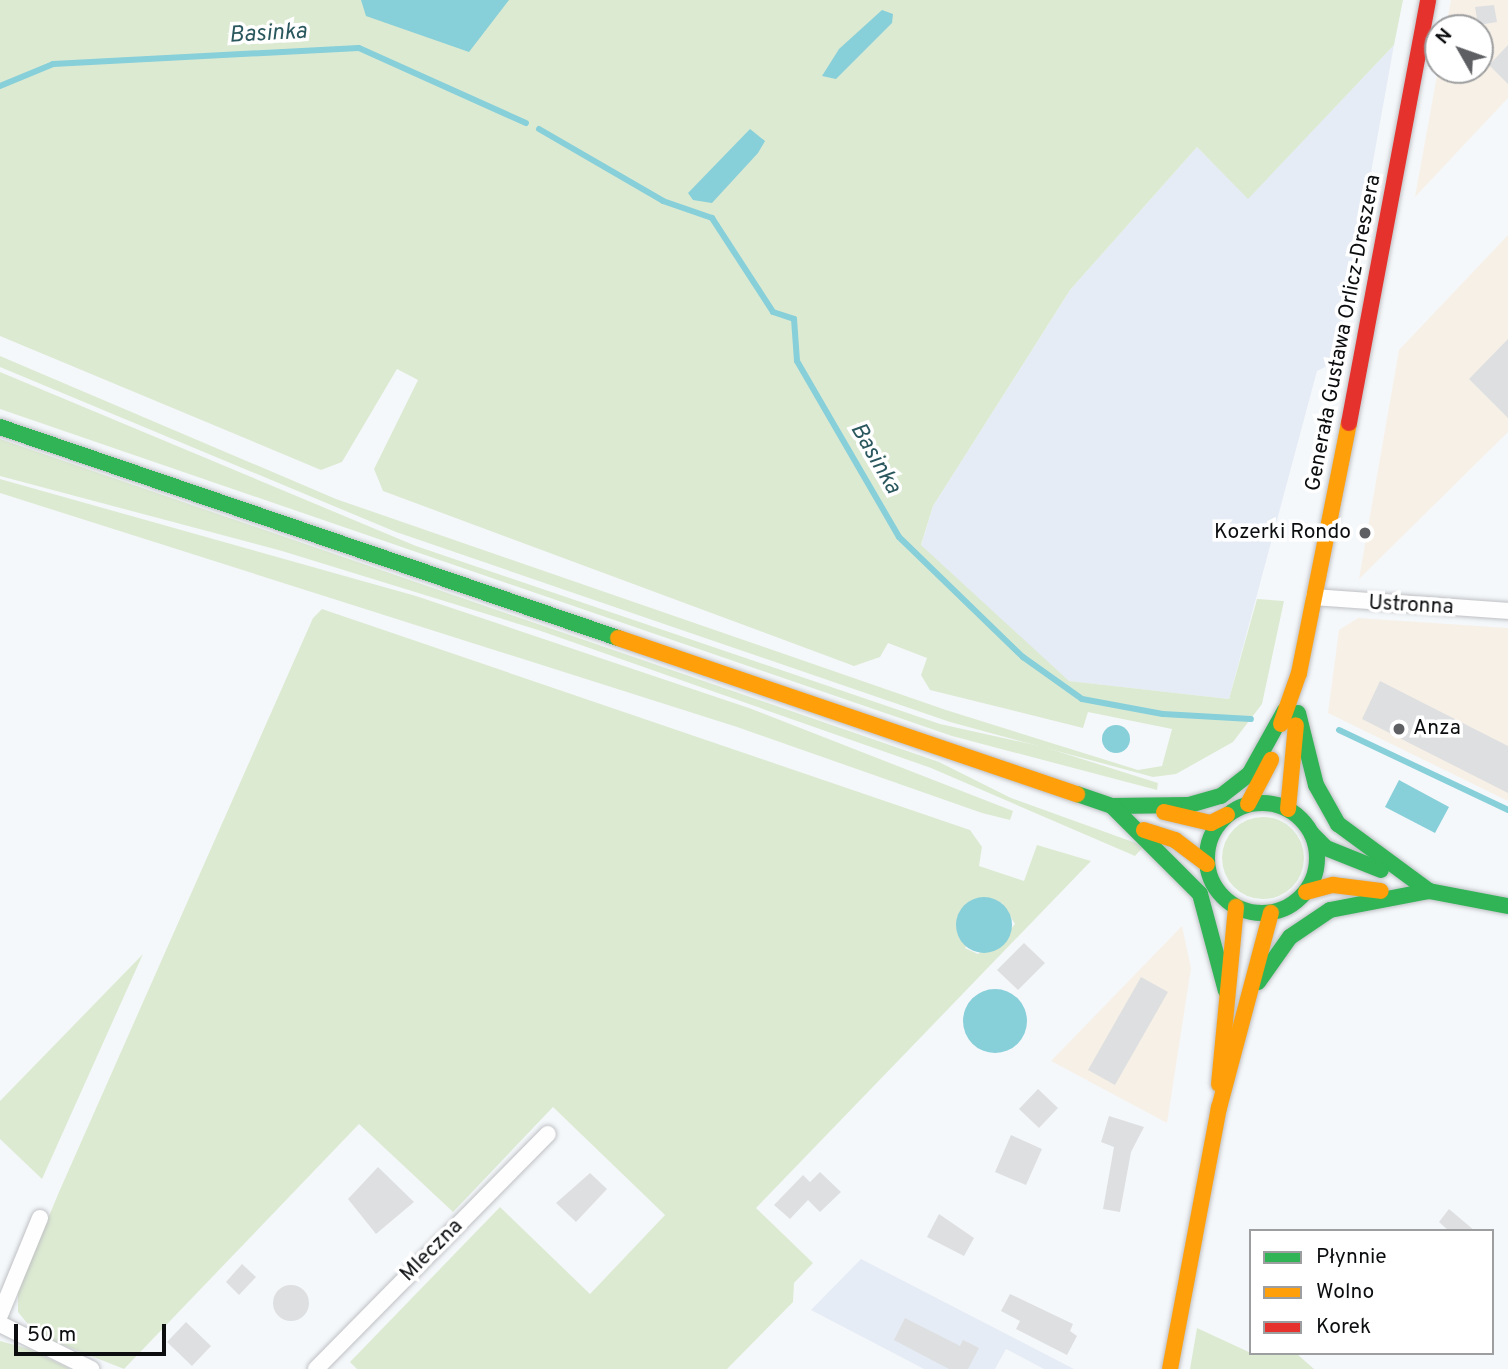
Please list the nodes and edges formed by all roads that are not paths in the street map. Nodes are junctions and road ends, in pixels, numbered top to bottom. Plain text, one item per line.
1 (1428, 0) edge
2 (0, 427) edge
3 (1314, 597) junction
4 (1508, 611) edge
5 (1291, 712) junction
6 (1146, 803) junction
7 (1248, 804) junction
8 (1112, 806) junction
9 (1288, 809) junction
10 (1227, 815) junction
11 (1135, 828) junction
12 (1312, 834) junction
13 (1207, 864) junction
14 (1408, 886) junction
15 (1306, 892) junction
16 (1236, 906) junction
17 (1508, 906) edge
18 (1271, 913) junction
19 (1226, 991) junction
20 (1248, 996) junction
21 (1219, 1108) junction
22 (548, 1134) dead end
23 (40, 1218) dead end
24 (0, 1315) edge
25 (0, 1324) edge
26 (91, 1369) edge
27 (316, 1369) edge
28 (1170, 1369) edge

1 - 3 main road, Generała Gustawa Orlicz-Dreszera
2 - 8 main road
3 - 4 street, Ustronna
3 - 5 main road, Generała Gustawa Orlicz-Dreszera
5 - 6 main road
5 - 7 main road, Generała Gustawa Orlicz-Dreszera
5 - 9 main road, Generała Gustawa Orlicz-Dreszera
5 - 14 main road
6 - 8 main road
6 - 10 main road
7 - 9 main road
7 - 10 main road
8 - 11 main road
9 - 12 main road
10 - 13 main road
11 - 13 main road
11 - 19 main road
12 - 14 main road
12 - 15 main road
13 - 16 main road
14 - 15 main road
14 - 17 main road
14 - 20 main road
15 - 18 main road
16 - 18 main road
16 - 19 main road
18 - 20 main road
19 - 21 main road
20 - 21 main road
21 - 28 main road
22 - 27 street, Mleczna
23 - 24 street
25 - 26 street

